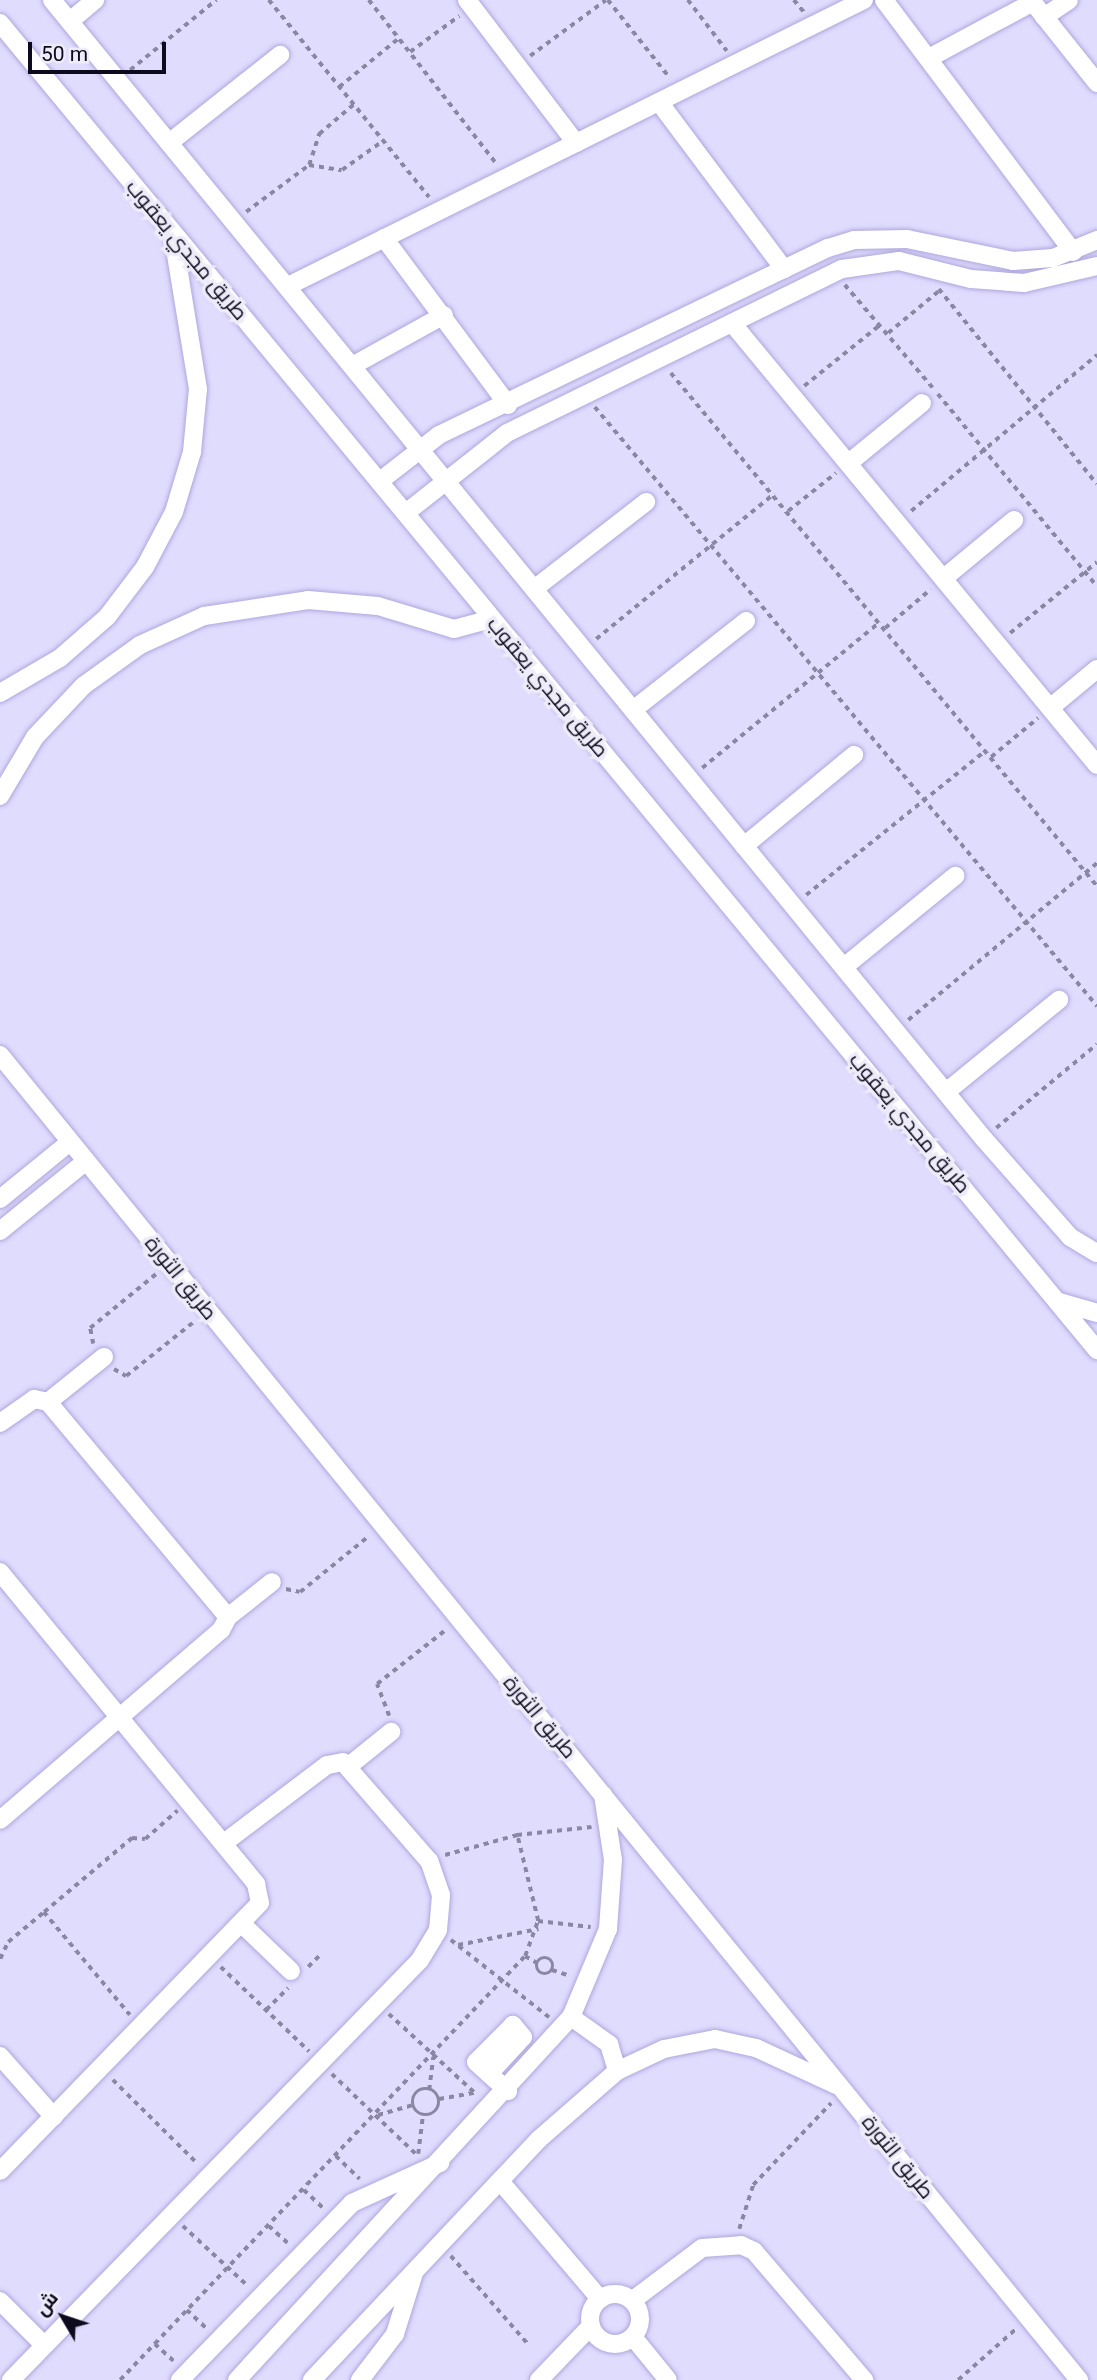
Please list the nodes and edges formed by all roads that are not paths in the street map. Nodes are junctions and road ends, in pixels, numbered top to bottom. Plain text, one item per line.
1 (52, 0) edge
2 (95, 0) edge
3 (864, 0) edge
4 (884, 0) edge
5 (1069, 0) edge
6 (469, 4) edge
7 (1036, 6) edge
8 (69, 21) junction
9 (0, 23) edge
10 (280, 55) dead end
11 (929, 58) junction
12 (1097, 83) edge
13 (659, 102) junction
14 (169, 143) junction
15 (576, 143) junction
16 (172, 232) junction
17 (384, 238) junction
18 (1097, 240) edge
19 (828, 248) junction
20 (1073, 253) junction
21 (1097, 266) edge
22 (784, 269) junction
23 (838, 271) junction
24 (288, 286) junction
25 (444, 315) junction
26 (732, 323) junction
27 (352, 366) junction
28 (922, 403) dead end
29 (508, 405) junction
30 (421, 449) junction
31 (849, 462) junction
32 (445, 480) junction
33 (380, 481) junction
34 (646, 502) dead end
35 (407, 512) junction
36 (1014, 520) dead end
37 (944, 578) junction
38 (534, 589) junction
39 (492, 620) junction
40 (746, 621) dead end
41 (1097, 668) edge
42 (0, 693) edge
43 (1050, 708) junction
44 (633, 710) junction
45 (854, 755) dead end
46 (1097, 765) edge
47 (0, 796) edge
48 (744, 846) junction
49 (955, 876) dead end
50 (844, 967) junction
51 (1059, 1000) dead end
52 (0, 1055) edge
53 (946, 1092) junction
54 (70, 1142) junction
55 (86, 1161) junction
56 (0, 1199) edge
57 (0, 1231) edge
58 (1097, 1253) edge
59 (1059, 1302) junction
60 (1097, 1313) edge
61 (1097, 1350) edge
62 (104, 1357) road end
63 (48, 1402) junction
64 (0, 1423) edge
65 (0, 1572) edge
66 (272, 1582) road end
67 (228, 1617) junction
68 (119, 1717) junction
69 (391, 1732) road end
70 (350, 1765) junction
71 (603, 1793) junction
72 (2, 1815) edge
73 (224, 1843) junction
74 (244, 1926) junction
75 (291, 1971) dead end
76 (567, 2023) junction
77 (0, 2056) edge
78 (617, 2071) junction
79 (489, 2074) dead end
80 (844, 2089) junction
81 (508, 2091) junction
82 (54, 2116) junction
83 (446, 2160) junction
84 (0, 2171) edge
85 (500, 2181) junction
86 (414, 2273) junction
87 (600, 2299) junction
88 (0, 2301) edge
89 (633, 2301) junction
90 (591, 2326) junction
91 (633, 2337) junction
92 (44, 2345) junction
93 (184, 2376) edge
94 (11, 2380) edge
95 (237, 2380) edge
96 (313, 2380) edge
97 (360, 2380) edge
98 (539, 2380) edge
99 (668, 2380) edge
100 (864, 2380) edge
101 (1079, 2380) edge

1 - 8 street
2 - 8 street
3 - 13 street
4 - 11 street
5 - 7 street
6 - 15 street
7 - 11 street
7 - 12 street
8 - 14 street
9 - 16 street, طريق مجدي يعقوب
10 - 14 street
11 - 20 street
13 - 15 street
13 - 22 street
14 - 24 street
15 - 17 street
16 - 33 street, طريق مجدي يعقوب
16 - 42 street
17 - 24 street
17 - 25 street
18 - 20 street
19 - 20 street
19 - 22 street
19 - 23 street
21 - 23 street
22 - 29 street
23 - 26 street
24 - 27 street
25 - 27 street
25 - 29 street
26 - 31 street
26 - 32 street
27 - 30 street
28 - 31 street
29 - 30 street
30 - 32 street
30 - 33 street
31 - 37 street
32 - 35 street
32 - 38 street
33 - 35 street, طريق مجدي يعقوب
34 - 38 street
35 - 39 street, طريق مجدي يعقوب
36 - 37 street
37 - 43 street
38 - 44 street
39 - 47 street
39 - 59 street, طريق مجدي يعقوب
40 - 44 street
41 - 43 street
43 - 46 street
44 - 48 street
45 - 48 street
48 - 50 street
49 - 50 street
50 - 53 street
51 - 53 street
52 - 54 street, طريق الثورة
53 - 58 street
54 - 55 street, طريق الثورة
54 - 56 street
55 - 57 street
55 - 71 street, طريق الثورة
59 - 60 street
59 - 61 street, طريق مجدي يعقوب
62 - 63 street
63 - 64 street
63 - 67 street
65 - 68 street
66 - 67 street
67 - 68 street
68 - 72 street
68 - 73 street
69 - 70 street
70 - 73 street
70 - 92 street
71 - 76 street
71 - 80 street, طريق الثورة
73 - 74 street
74 - 75 street
74 - 82 street
76 - 78 street
76 - 81 street
77 - 82 street
78 - 80 street
78 - 85 street
79 - 81 street
80 - 101 street, طريق الثورة
81 - 83 street
82 - 84 street
83 - 93 street
83 - 95 street
85 - 86 street
85 - 87 street
86 - 96 street
86 - 97 street
87 - 89 street
87 - 90 street
88 - 92 street
89 - 91 street
89 - 100 street
90 - 91 street
90 - 98 street
91 - 99 street
92 - 94 street

